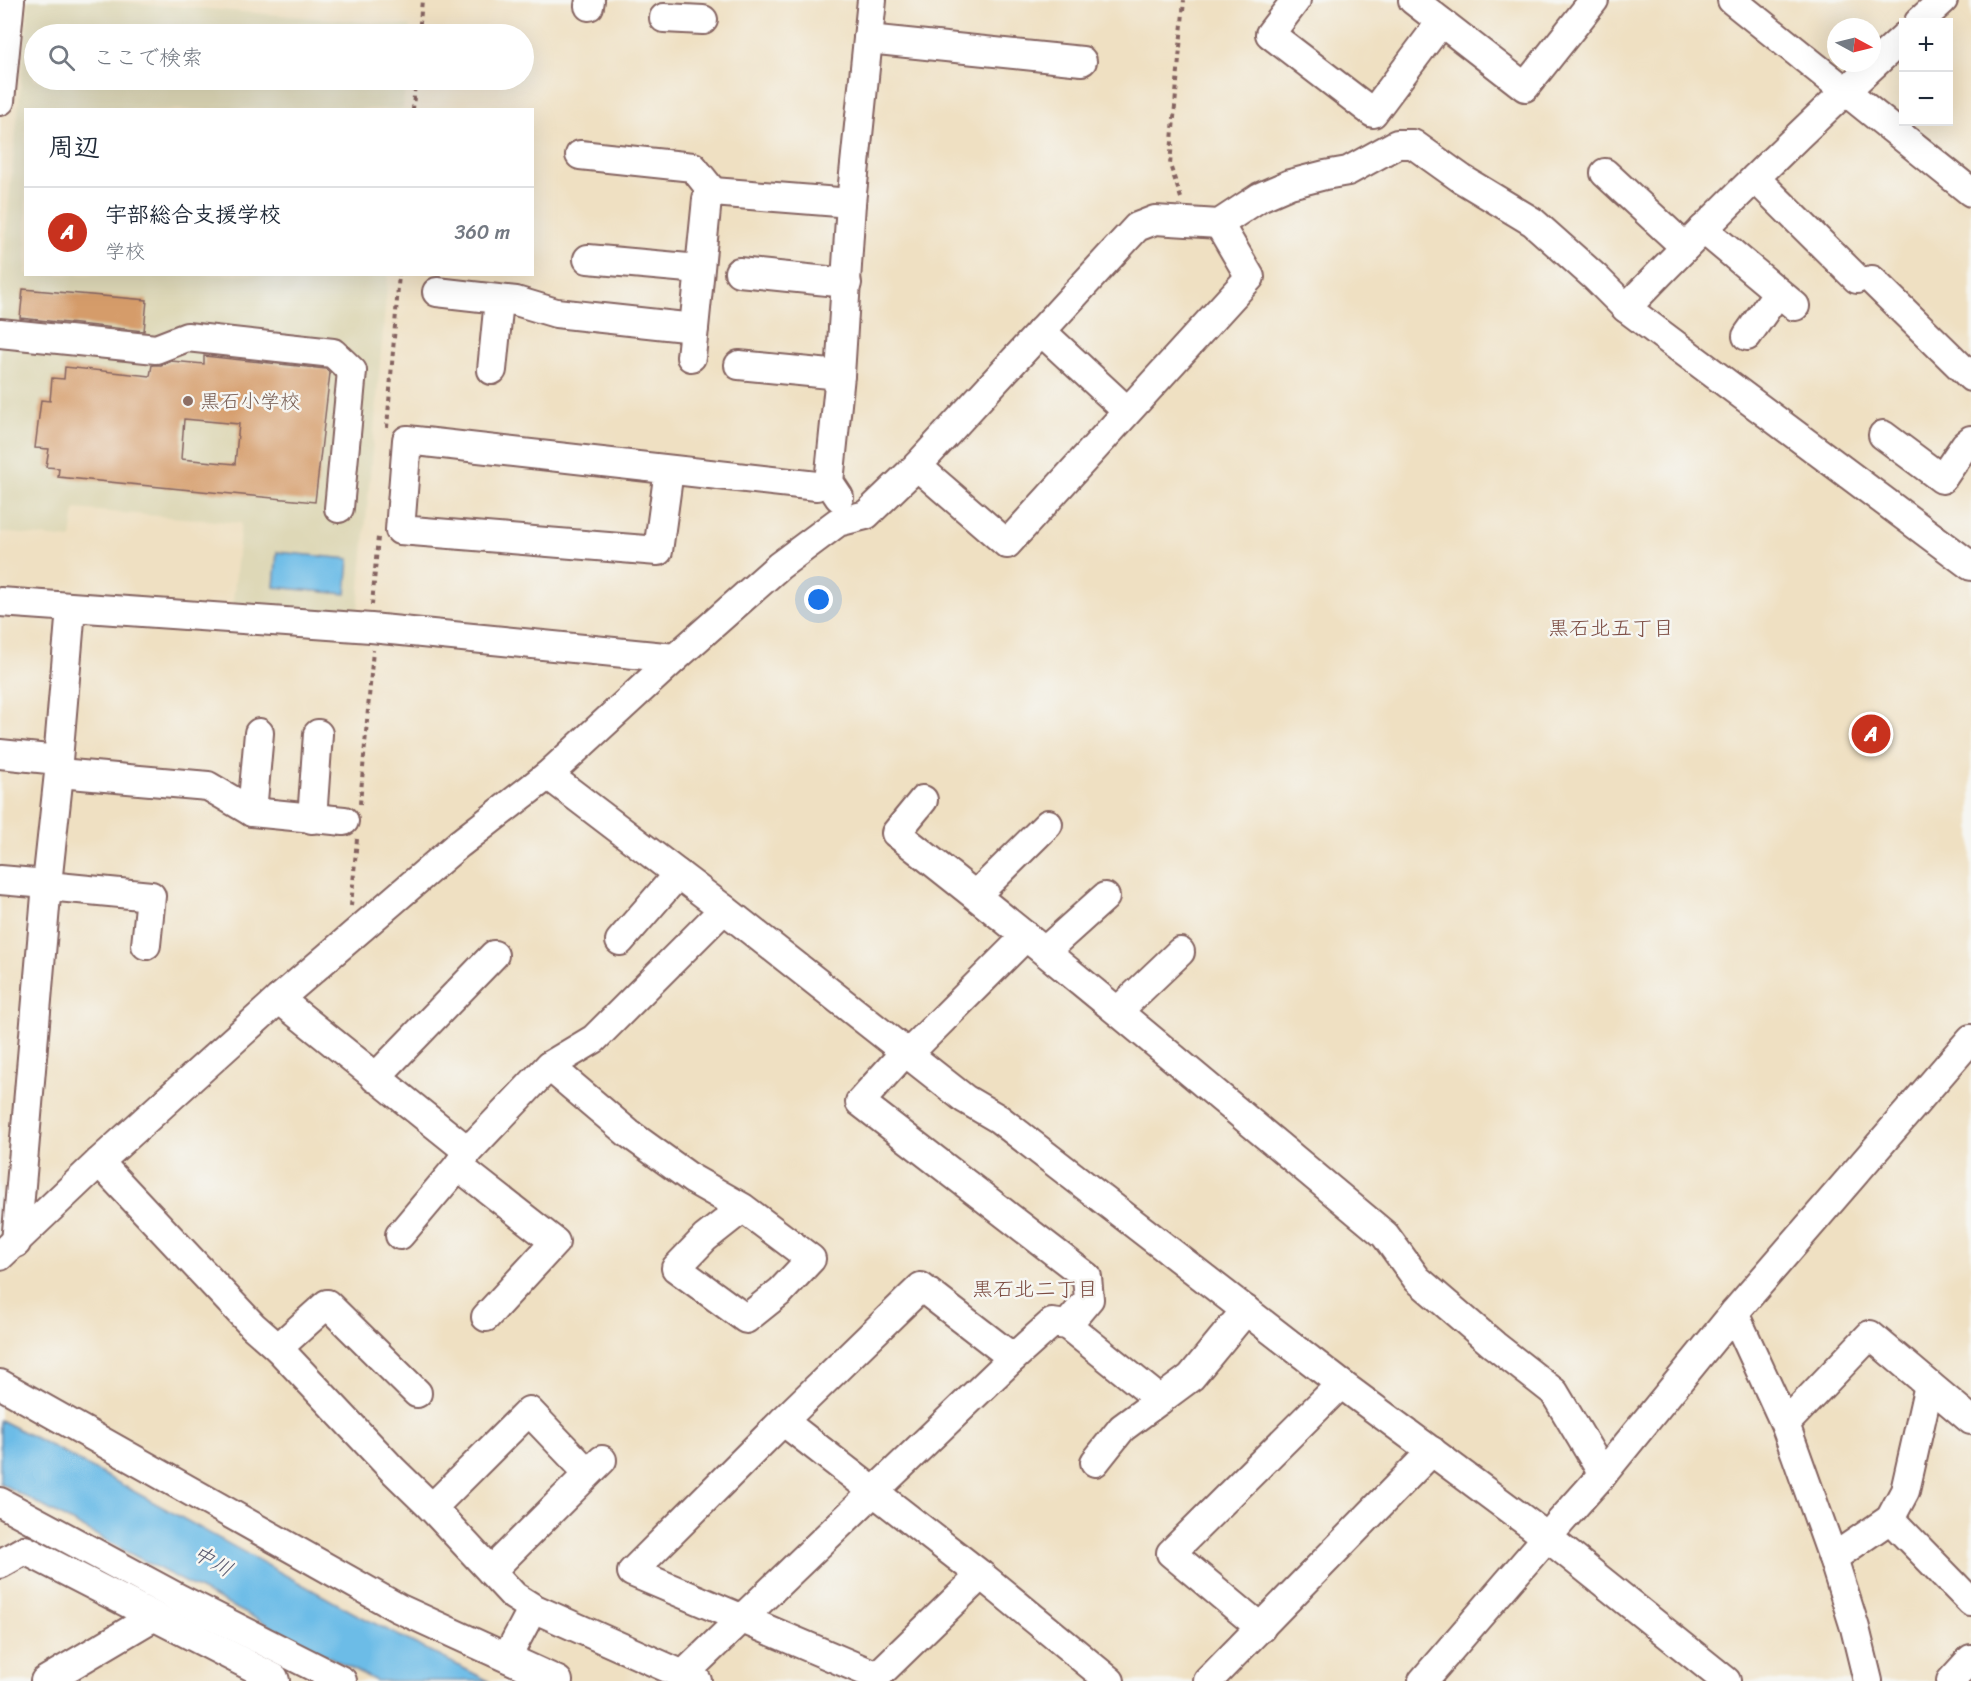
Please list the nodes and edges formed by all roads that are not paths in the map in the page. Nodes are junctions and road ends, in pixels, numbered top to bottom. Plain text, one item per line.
1 (10, 0) edge
2 (872, 0) edge
3 (1296, 0) edge
4 (1413, 0) edge
5 (1594, 0) edge
6 (1732, 0) edge
7 (1943, 0) edge
8 (1923, 18) edge
9 (1441, 22) junction
10 (868, 39) junction
11 (1899, 42) edge
12 (1082, 61) dead end
13 (1845, 91) junction
14 (0, 101) edge
15 (580, 155) dead end
16 (1605, 173) dead end
17 (1755, 178) junction
18 (713, 192) junction
19 (1971, 192) edge
20 (851, 203) junction
21 (1219, 224) junction
22 (1694, 238) junction
23 (588, 259) dead end
24 (699, 269) junction
25 (739, 272) dead end
26 (847, 282) junction
27 (437, 292) dead end
28 (499, 300) junction
29 (1626, 308) junction
30 (694, 328) junction
31 (1041, 331) junction
32 (0, 333) edge
33 (1747, 336) dead end
34 (691, 357) dead end
35 (739, 365) dead end
36 (492, 370) dead end
37 (840, 375) junction
38 (1971, 376) edge
39 (1126, 411) junction
40 (1883, 435) dead end
41 (1971, 440) edge
42 (917, 466) junction
43 (669, 470) junction
44 (829, 482) junction
45 (339, 508) dead end
46 (853, 519) junction
47 (1971, 566) edge
48 (0, 602) edge
49 (71, 608) junction
50 (675, 658) junction
51 (260, 733) dead end
52 (318, 734) dead end
53 (0, 754) edge
54 (59, 767) junction
55 (548, 775) junction
56 (923, 800) dead end
57 (252, 812) junction
58 (312, 819) junction
59 (354, 822) road end
60 (1048, 824) dead end
61 (678, 874) junction
62 (0, 880) edge
63 (47, 884) junction
64 (975, 895) junction
65 (1105, 897) dead end
66 (724, 909) junction
67 (620, 940) dead end
68 (1036, 944) junction
69 (146, 945) dead end
70 (1180, 952) dead end
71 (494, 955) dead end
72 (279, 999) junction
73 (1118, 1011) junction
74 (1971, 1039) edge
75 (904, 1052) junction
76 (549, 1066) junction
77 (375, 1078) junction
78 (463, 1159) junction
79 (99, 1162) junction
80 (11, 1174) edge
81 (743, 1208) dead end
82 (400, 1235) dead end
83 (8, 1250) edge
84 (1246, 1310) junction
85 (1734, 1313) junction
86 (486, 1317) dead end
87 (1067, 1325) junction
88 (278, 1348) junction
89 (1013, 1358) junction
90 (0, 1384) edge
91 (1341, 1384) junction
92 (1929, 1385) junction
93 (417, 1393) dead end
94 (1160, 1400) junction
95 (1971, 1420) edge
96 (783, 1421) junction
97 (1785, 1424) junction
98 (1432, 1451) junction
99 (1095, 1462) dead end
100 (1603, 1474) junction
101 (873, 1492) junction
102 (0, 1502) edge
103 (432, 1508) junction
104 (1890, 1519) junction
105 (1547, 1537) junction
106 (1833, 1558) junction
107 (0, 1564) edge
108 (490, 1571) junction
109 (981, 1575) junction
110 (1971, 1602) edge
111 (533, 1608) junction
112 (153, 1617) junction
113 (742, 1619) junction
114 (1262, 1628) junction
115 (507, 1657) junction
116 (690, 1678) edge
117 (45, 1681) edge
118 (275, 1681) edge
119 (342, 1681) edge
120 (558, 1681) edge
121 (1110, 1681) edge
122 (1208, 1681) edge
123 (1423, 1681) edge
124 (1726, 1681) edge
125 (1868, 1681) edge

1 - 14 street
2 - 10 street
3 - 9 street
4 - 9 street
5 - 9 street
6 - 13 street
7 - 8 street
10 - 12 street
10 - 20 street
11 - 13 street
13 - 17 street
13 - 19 street
15 - 18 street
16 - 22 street
17 - 22 street
17 - 38 street
18 - 20 street
18 - 24 street
20 - 26 street
21 - 29 street
21 - 31 street
21 - 39 street
22 - 29 street
22 - 33 street
23 - 24 street
24 - 30 street
25 - 26 street
26 - 37 street
27 - 28 street
28 - 30 street
28 - 36 street
29 - 47 street
30 - 34 street
31 - 39 street
31 - 42 street
32 - 45 street
35 - 37 street
37 - 44 street
39 - 42 street
40 - 41 street
42 - 46 street
43 - 43 street
43 - 44 street
44 - 46 street
46 - 50 street
48 - 49 street
49 - 50 street
49 - 54 street
50 - 55 street
51 - 57 street
52 - 58 street
53 - 54 street
54 - 57 street
54 - 63 street
55 - 61 street
55 - 72 street
56 - 64 street
57 - 58 street
58 - 59 street
60 - 64 street
61 - 66 street
61 - 67 street
62 - 63 street
63 - 69 street
63 - 80 street
64 - 68 street
65 - 68 street
66 - 75 street
66 - 76 street
68 - 73 street
68 - 75 street
70 - 73 street
71 - 77 street
72 - 77 street
72 - 79 street
73 - 100 street
74 - 85 street
75 - 84 street
75 - 87 street
76 - 78 street
76 - 81 street
77 - 78 street
78 - 82 street
78 - 86 street
79 - 83 street
79 - 88 street
80 - 83 street
84 - 91 street
84 - 94 street
85 - 97 street
85 - 100 street
87 - 89 street
87 - 94 street
88 - 93 street
88 - 103 street
89 - 96 street
89 - 101 street
90 - 115 street
91 - 98 street
91 - 114 street
92 - 95 street
92 - 97 street
92 - 104 street
94 - 99 street
96 - 101 street
96 - 113 street
97 - 106 street
98 - 105 street
98 - 114 street
100 - 105 street
101 - 109 street
101 - 113 street
102 - 119 street
103 - 108 street
103 - 108 street
104 - 106 street
104 - 110 street
105 - 123 street
105 - 124 street
106 - 125 street
107 - 112 street
108 - 111 street
109 - 113 street
109 - 121 street
111 - 115 street
111 - 116 street
112 - 117 street
112 - 118 street
113 - 116 street
114 - 122 street
115 - 120 street

